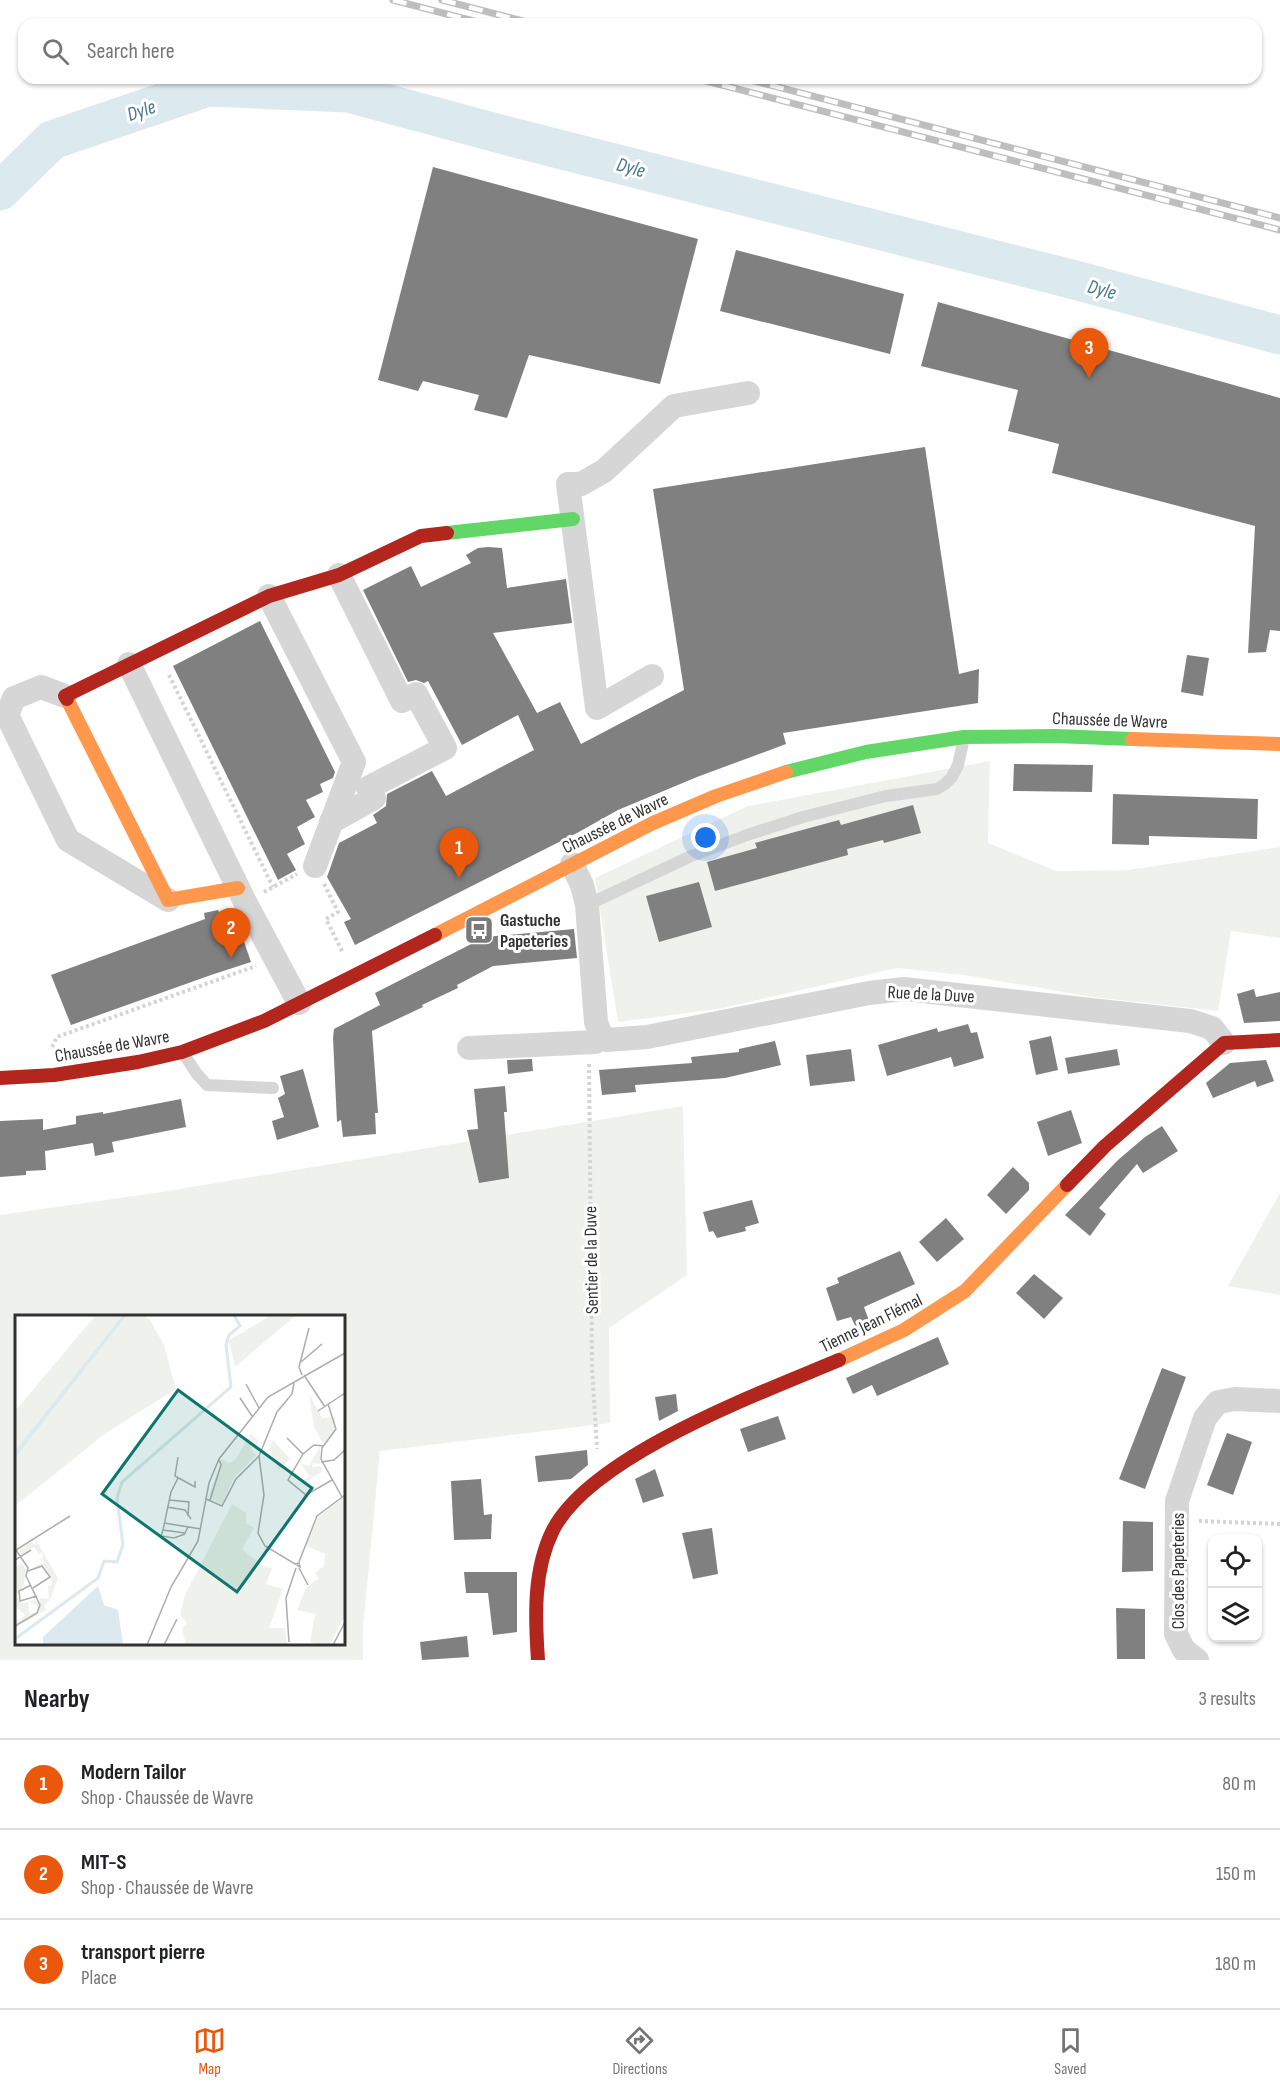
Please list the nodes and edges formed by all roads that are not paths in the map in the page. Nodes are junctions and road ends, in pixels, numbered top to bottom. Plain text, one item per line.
1 (748, 393) dead end
2 (573, 519) junction
3 (339, 575) junction
4 (270, 596) junction
5 (129, 664) junction
6 (652, 676) dead end
7 (65, 696) junction
8 (964, 737) junction
9 (1280, 744) edge
10 (331, 822) junction
11 (572, 864) junction
12 (315, 866) road end
13 (241, 895) junction
14 (168, 900) junction
15 (587, 905) junction
16 (299, 1004) junction
17 (598, 1038) junction
18 (1280, 1040) edge
19 (1224, 1043) junction
20 (469, 1048) dead end
21 (182, 1052) junction
22 (0, 1078) edge
23 (273, 1088) dead end
24 (1280, 1401) edge
25 (538, 1660) edge
26 (1197, 1660) edge

1 - 2 street
2 - 3 street
2 - 6 street
3 - 4 street
3 - 10 street
4 - 5 street
4 - 10 street
5 - 7 street
5 - 13 street
7 - 14 street
7 - 14 street
8 - 9 street, Chaussée de Wavre
8 - 11 street, Chaussée de Wavre
8 - 15 lane
10 - 12 street
11 - 15 street
11 - 16 street, Chaussée de Wavre
13 - 14 street
13 - 16 street
15 - 17 street
16 - 21 street, Chaussée de Wavre
17 - 19 street, Rue de la Duve
17 - 20 street, Rue de la Duve
18 - 19 street
19 - 25 street, Tienne Jean Flémal
21 - 22 street, Chaussée de Wavre
21 - 23 lane
24 - 26 street, Clos des Papeteries

